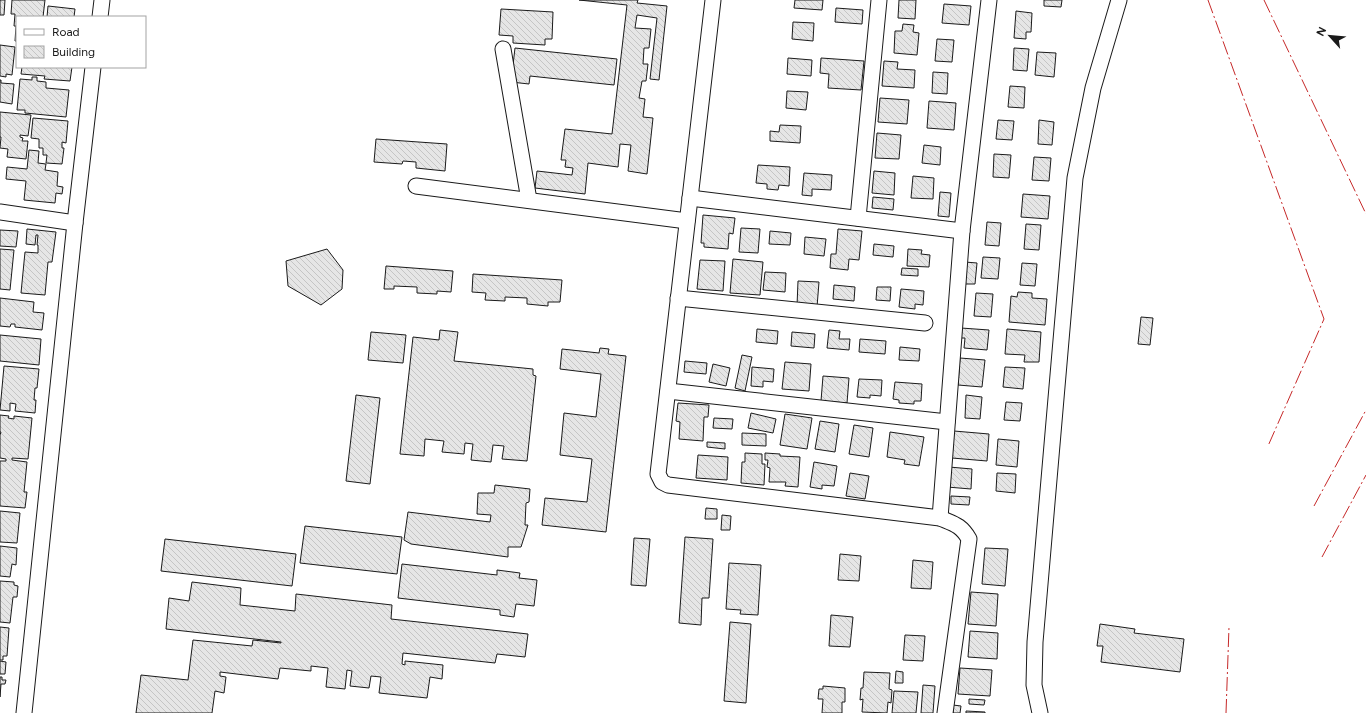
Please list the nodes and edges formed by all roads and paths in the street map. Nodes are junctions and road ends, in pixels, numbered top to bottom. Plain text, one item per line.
1 (102, 0) edge
2 (713, 0) edge
3 (879, 0) edge
4 (989, 0) edge
5 (1119, 0) edge
6 (100, 16) edge
7 (503, 48) dead end
8 (94, 68) edge
9 (416, 186) dead end
10 (690, 198) junction
11 (529, 200) junction
12 (0, 212) edge
13 (858, 218) junction
14 (687, 221) junction
15 (74, 223) junction
16 (962, 231) junction
17 (678, 298) junction
18 (925, 324) dead end
19 (668, 390) junction
20 (947, 422) junction
21 (940, 518) junction
22 (24, 713) edge
23 (945, 713) edge
24 (1040, 713) edge

1 - 6 street
2 - 10 street
3 - 13 street
4 - 16 street
5 - 24 street
7 - 11 street
8 - 15 street
9 - 11 street
10 - 13 street
10 - 14 street
11 - 14 street
12 - 15 street
13 - 16 street
14 - 17 street
15 - 22 street
16 - 20 street
17 - 18 street
17 - 19 street
19 - 20 street
19 - 21 street
20 - 21 street
21 - 23 street

